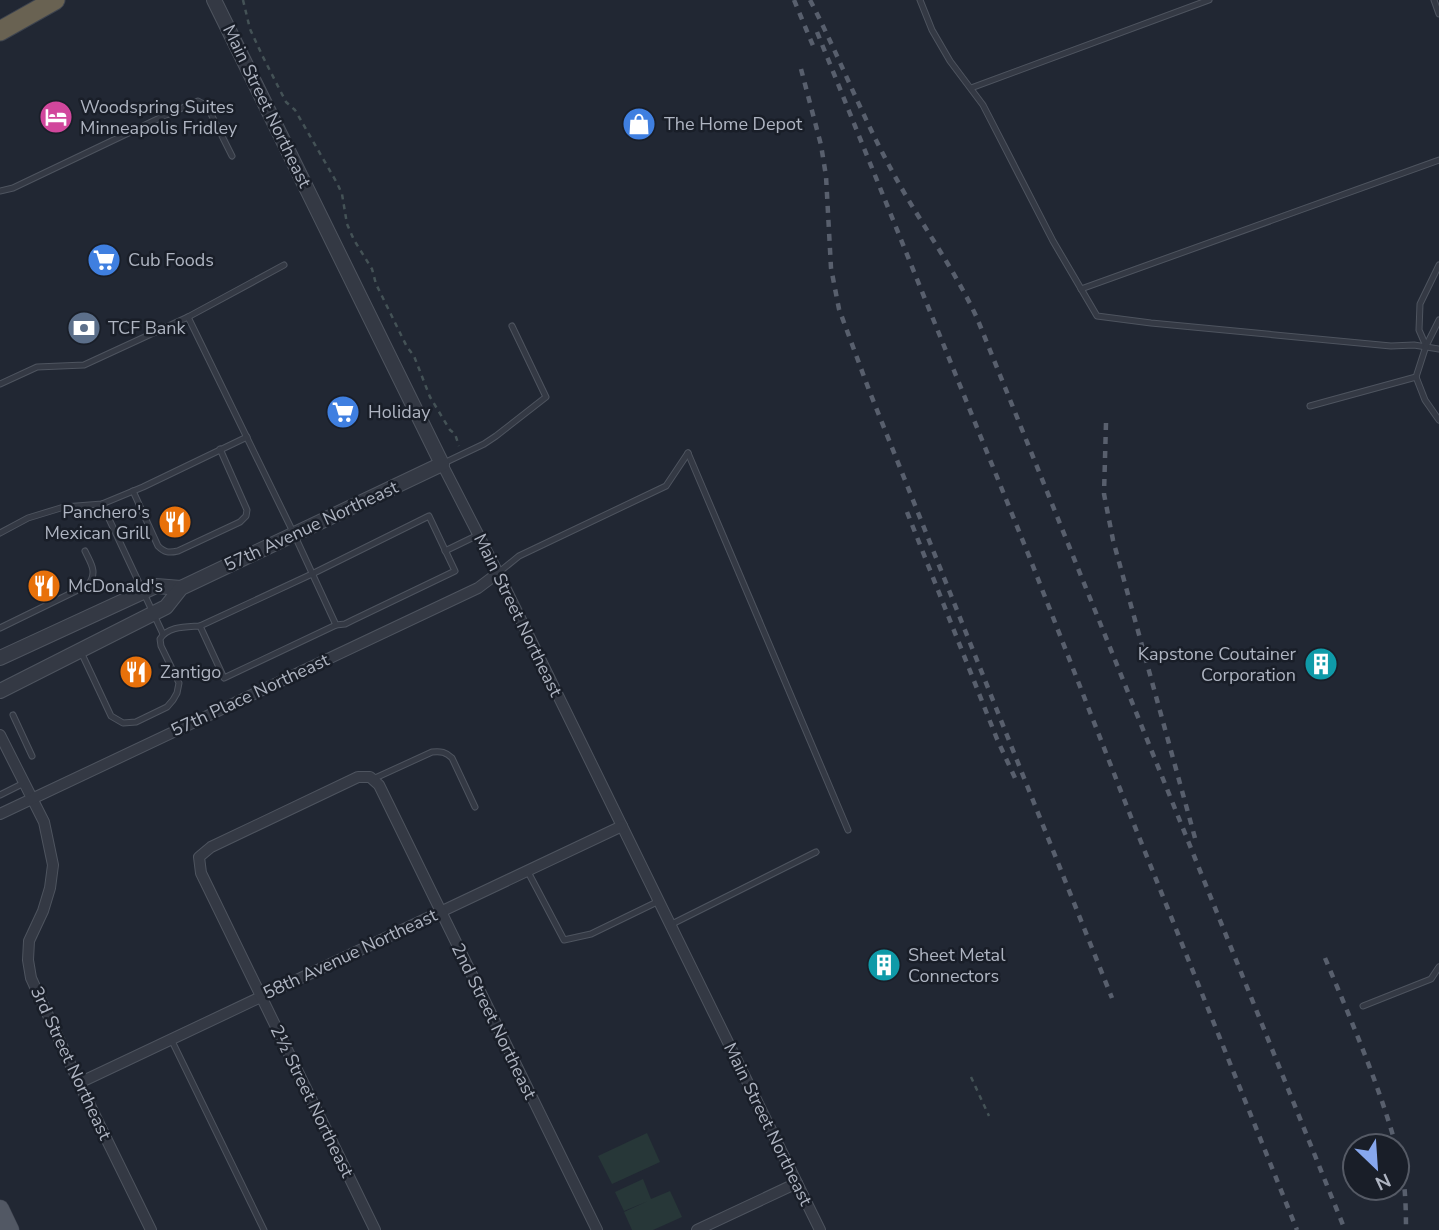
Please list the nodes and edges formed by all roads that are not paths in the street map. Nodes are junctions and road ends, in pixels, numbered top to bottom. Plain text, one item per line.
1 (55, 0) edge
2 (214, 0) edge
3 (920, 0) edge
4 (1209, 0) edge
5 (1434, 0) edge
6 (1439, 14) edge
7 (3, 30) edge
8 (971, 88) junction
9 (232, 156) dead end
10 (1439, 160) edge
11 (0, 191) edge
12 (284, 265) dead end
13 (1439, 265) edge
14 (1081, 289) junction
15 (188, 317) junction
16 (1439, 320) edge
17 (512, 326) dead end
18 (1426, 346) junction
19 (1439, 349) edge
20 (1416, 377) junction
21 (0, 384) edge
22 (1310, 406) dead end
23 (1439, 419) edge
24 (247, 437) junction
25 (220, 449) junction
26 (442, 464) junction
27 (133, 491) junction
28 (102, 504) junction
29 (0, 533) edge
30 (294, 534) junction
31 (478, 535) junction
32 (85, 551) dead end
33 (445, 551) junction
34 (498, 573) junction
35 (312, 574) junction
36 (181, 588) junction
37 (144, 592) junction
38 (153, 613) junction
39 (0, 621) edge
40 (12, 623) junction
41 (336, 625) junction
42 (200, 626) junction
43 (0, 628) edge
44 (163, 634) junction
45 (80, 651) junction
46 (0, 658) edge
47 (0, 691) edge
48 (13, 715) dead end
49 (0, 735) edge
50 (32, 756) dead end
51 (372, 778) junction
52 (24, 783) junction
53 (0, 795) edge
54 (32, 799) junction
55 (475, 807) dead end
56 (0, 814) edge
57 (622, 826) junction
58 (848, 830) dead end
59 (817, 852) dead end
60 (527, 870) junction
61 (659, 901) junction
62 (440, 911) junction
63 (670, 925) junction
64 (1439, 967) edge
65 (261, 997) junction
66 (1363, 1006) dead end
67 (171, 1040) junction
68 (79, 1083) junction
69 (797, 1183) junction
70 (0, 1209) edge
71 (703, 1229) edge
72 (10, 1230) edge
73 (151, 1230) edge
74 (264, 1230) edge
75 (376, 1230) edge
76 (597, 1230) edge
77 (820, 1230) edge

1 - 7 highway
2 - 26 street, Main Street Northeast
3 - 8 lane
4 - 8 lane
5 - 6 lane
8 - 14 lane
9 - 11 lane
10 - 14 lane
12 - 15 lane
13 - 18 lane
14 - 18 lane
15 - 21 lane
15 - 24 lane
16 - 18 lane
17 - 26 lane
18 - 19 lane
18 - 20 lane
20 - 22 lane
20 - 23 lane
24 - 25 lane
24 - 30 lane
25 - 27 lane
25 - 27 lane
26 - 30 street, 57th Avenue Northeast
26 - 31 street, Main Street Northeast
27 - 28 lane
28 - 29 lane
28 - 37 lane
30 - 35 lane
30 - 36 street, 57th Avenue Northeast
31 - 33 lane
31 - 34 street, Main Street Northeast
32 - 40 lane
33 - 35 lane
33 - 41 lane
34 - 54 street, 57th Place Northeast
34 - 57 street, Main Street Northeast
34 - 58 lane
35 - 41 lane
35 - 42 lane
36 - 37 street, 57th Avenue Northeast
36 - 38 street, 57th Avenue Northeast
37 - 38 lane
37 - 46 street, 57th Avenue Northeast
38 - 44 lane
38 - 45 street, 57th Avenue Northeast
39 - 40 lane
40 - 43 lane
41 - 42 lane
42 - 44 lane
44 - 45 lane
45 - 47 street, 57th Avenue Northeast
48 - 50 lane
49 - 52 street, 3rd Street Northeast
51 - 55 lane
51 - 62 street, 2nd Street Northeast
51 - 65 street, 2½ Street Northeast
52 - 53 lane
52 - 54 street, 3rd Street Northeast
54 - 56 street, 57th Place Northeast
54 - 68 street, 3rd Street Northeast
57 - 60 street, 58th Avenue Northeast
57 - 61 street, Main Street Northeast
59 - 63 lane
60 - 61 lane
60 - 62 street, 58th Avenue Northeast
61 - 63 street, Main Street Northeast
62 - 65 street, 58th Avenue Northeast
62 - 76 street, 2nd Street Northeast
63 - 69 street, Main Street Northeast
64 - 66 lane
65 - 67 street, 58th Avenue Northeast
65 - 75 street, 2½ Street Northeast
67 - 68 street, 58th Avenue Northeast
67 - 74 lane
68 - 73 street, 3rd Street Northeast
69 - 71 street
69 - 77 street, Main Street Northeast
70 - 72 main road

